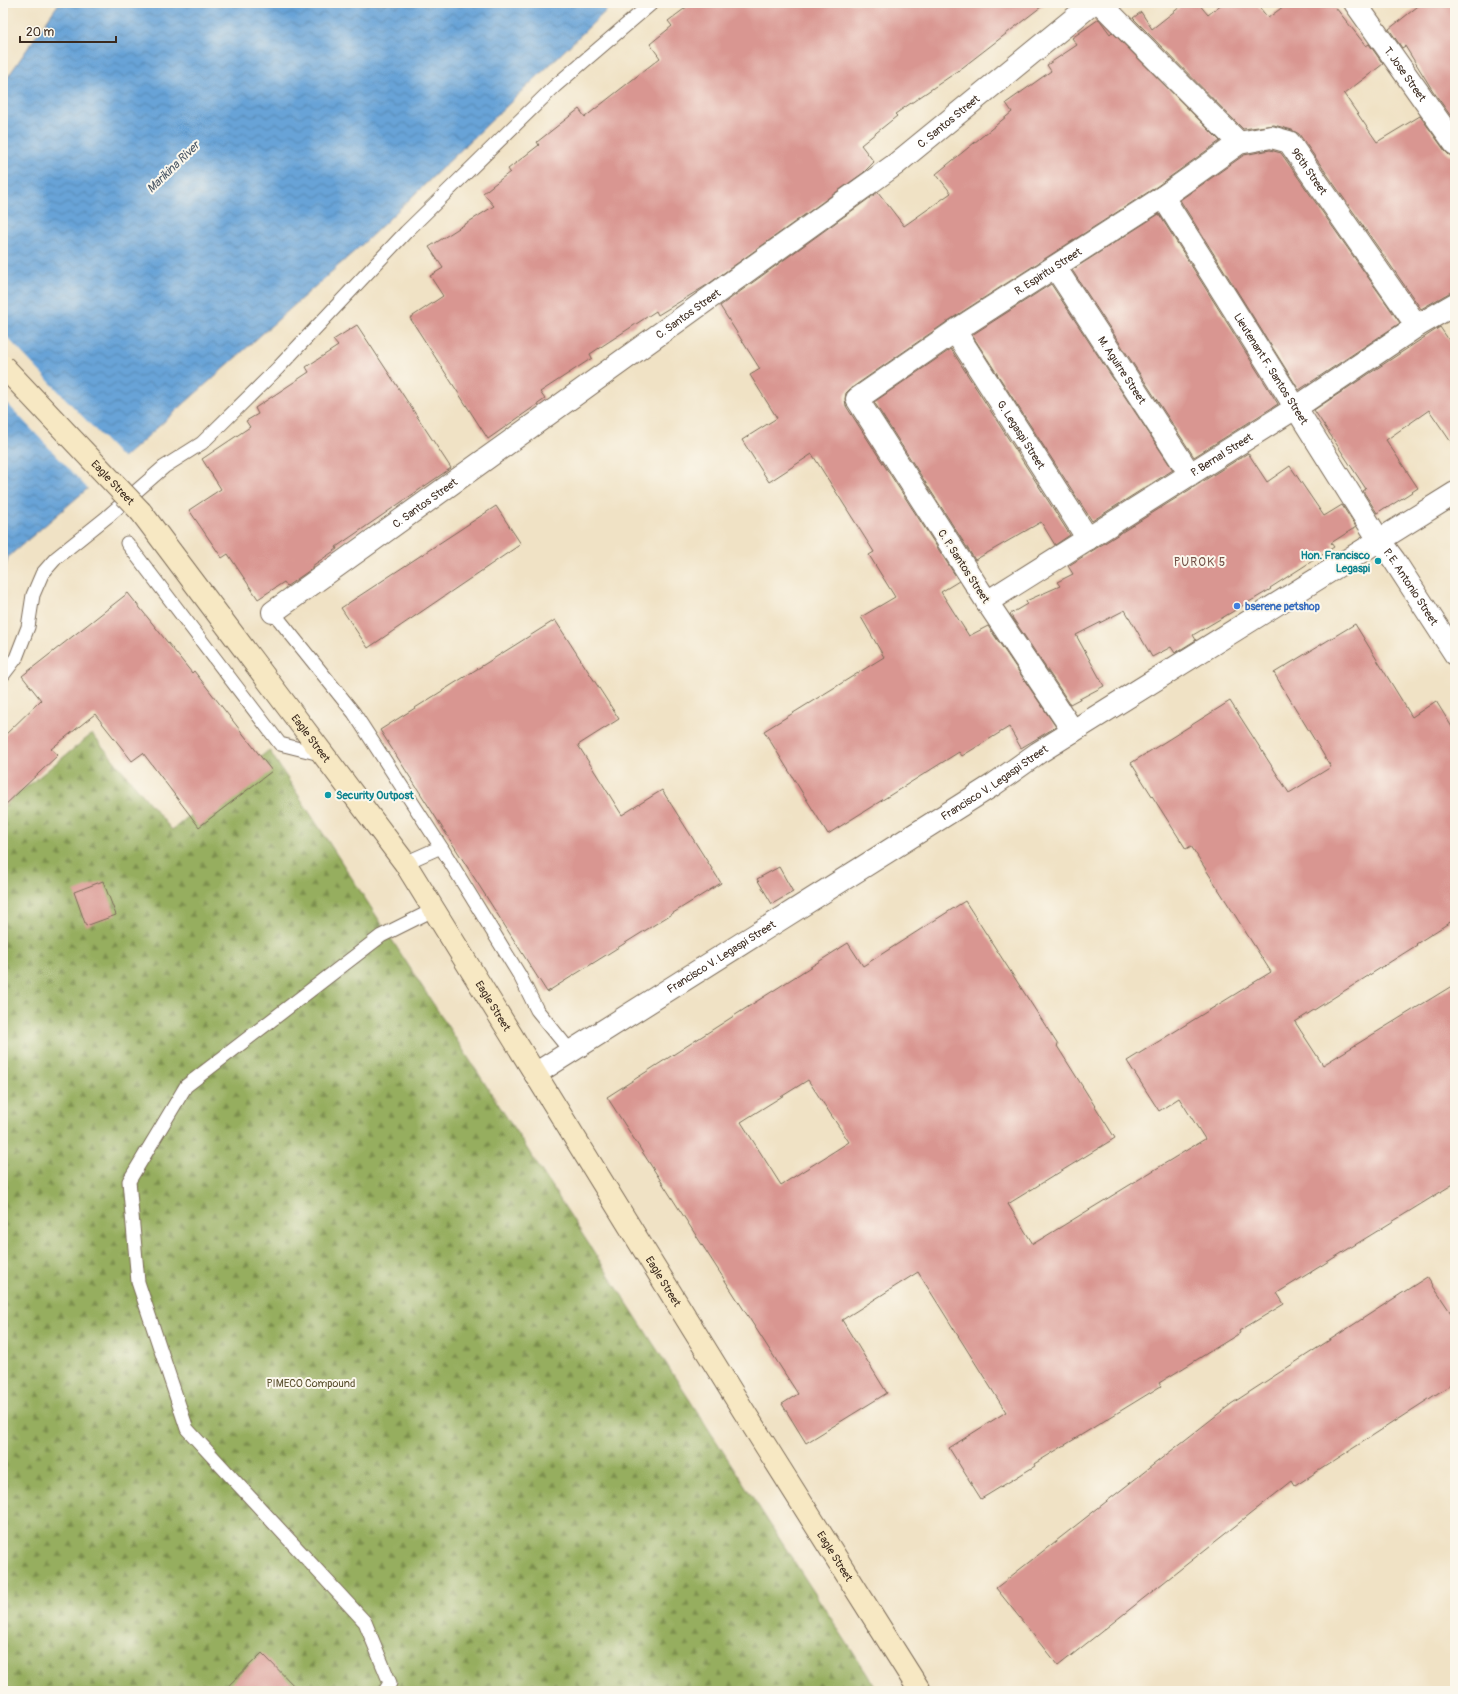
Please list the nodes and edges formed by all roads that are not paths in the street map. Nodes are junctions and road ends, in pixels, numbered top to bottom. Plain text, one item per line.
1 (652, 3) edge
2 (1093, 3) edge
3 (1100, 3) edge
4 (1356, 3) edge
5 (1239, 143) junction
6 (1455, 144) edge
7 (1163, 197) junction
8 (1055, 267) junction
9 (1455, 304) edge
10 (1418, 326) junction
11 (955, 331) junction
12 (3, 366) edge
13 (857, 399) joint
14 (1297, 408) junction
15 (1190, 474) junction
16 (1455, 493) edge
17 (1088, 539) junction
18 (1379, 540) junction
19 (127, 542) dead end
20 (987, 602) junction
21 (273, 612) joint
22 (1455, 654) edge
23 (3, 675) edge
24 (1073, 731) junction
25 (325, 756) junction
26 (441, 847) junction
27 (405, 863) junction
28 (434, 909) junction
29 (571, 1052) junction
30 (535, 1074) junction
31 (386, 1691) edge
32 (920, 1691) edge

1 - 23 lane
2 - 21 street, C. Santos Street
3 - 5 street
4 - 6 street, T. Jose Street
5 - 7 street, R. Espiritu Street
5 - 10 street, 96th Street
7 - 8 street, R. Espiritu Street
7 - 14 street, Lieutenant F. Santos Street
8 - 11 street, R. Espiritu Street
8 - 15 street, M. Aguirre Street
9 - 10 street, P. Bernal Street
10 - 14 street, P. Bernal Street
11 - 13 street, R. Espiritu Street
11 - 17 street, G. Legaspi Street
12 - 25 main road, Eagle Street, bridge
13 - 20 street, C. P. Santos Street
14 - 15 street, P. Bernal Street
14 - 18 street, Lieutenant F. Santos Street
15 - 17 street, P. Bernal Street
16 - 18 street, Francisco V. Legaspi Street
17 - 20 street, P. Bernal Street
18 - 22 street, P. E. Antonio Street
18 - 24 street, Francisco V. Legaspi Street
19 - 25 lane
20 - 24 street, C. P. Santos Street
21 - 26 lane
24 - 29 street, Francisco V. Legaspi Street
25 - 27 main road, Eagle Street
26 - 27 lane
26 - 29 lane
27 - 28 main road, Eagle Street
28 - 30 main road, Eagle Street
28 - 31 lane
29 - 30 street, Francisco V. Legaspi Street
30 - 32 main road, Eagle Street

